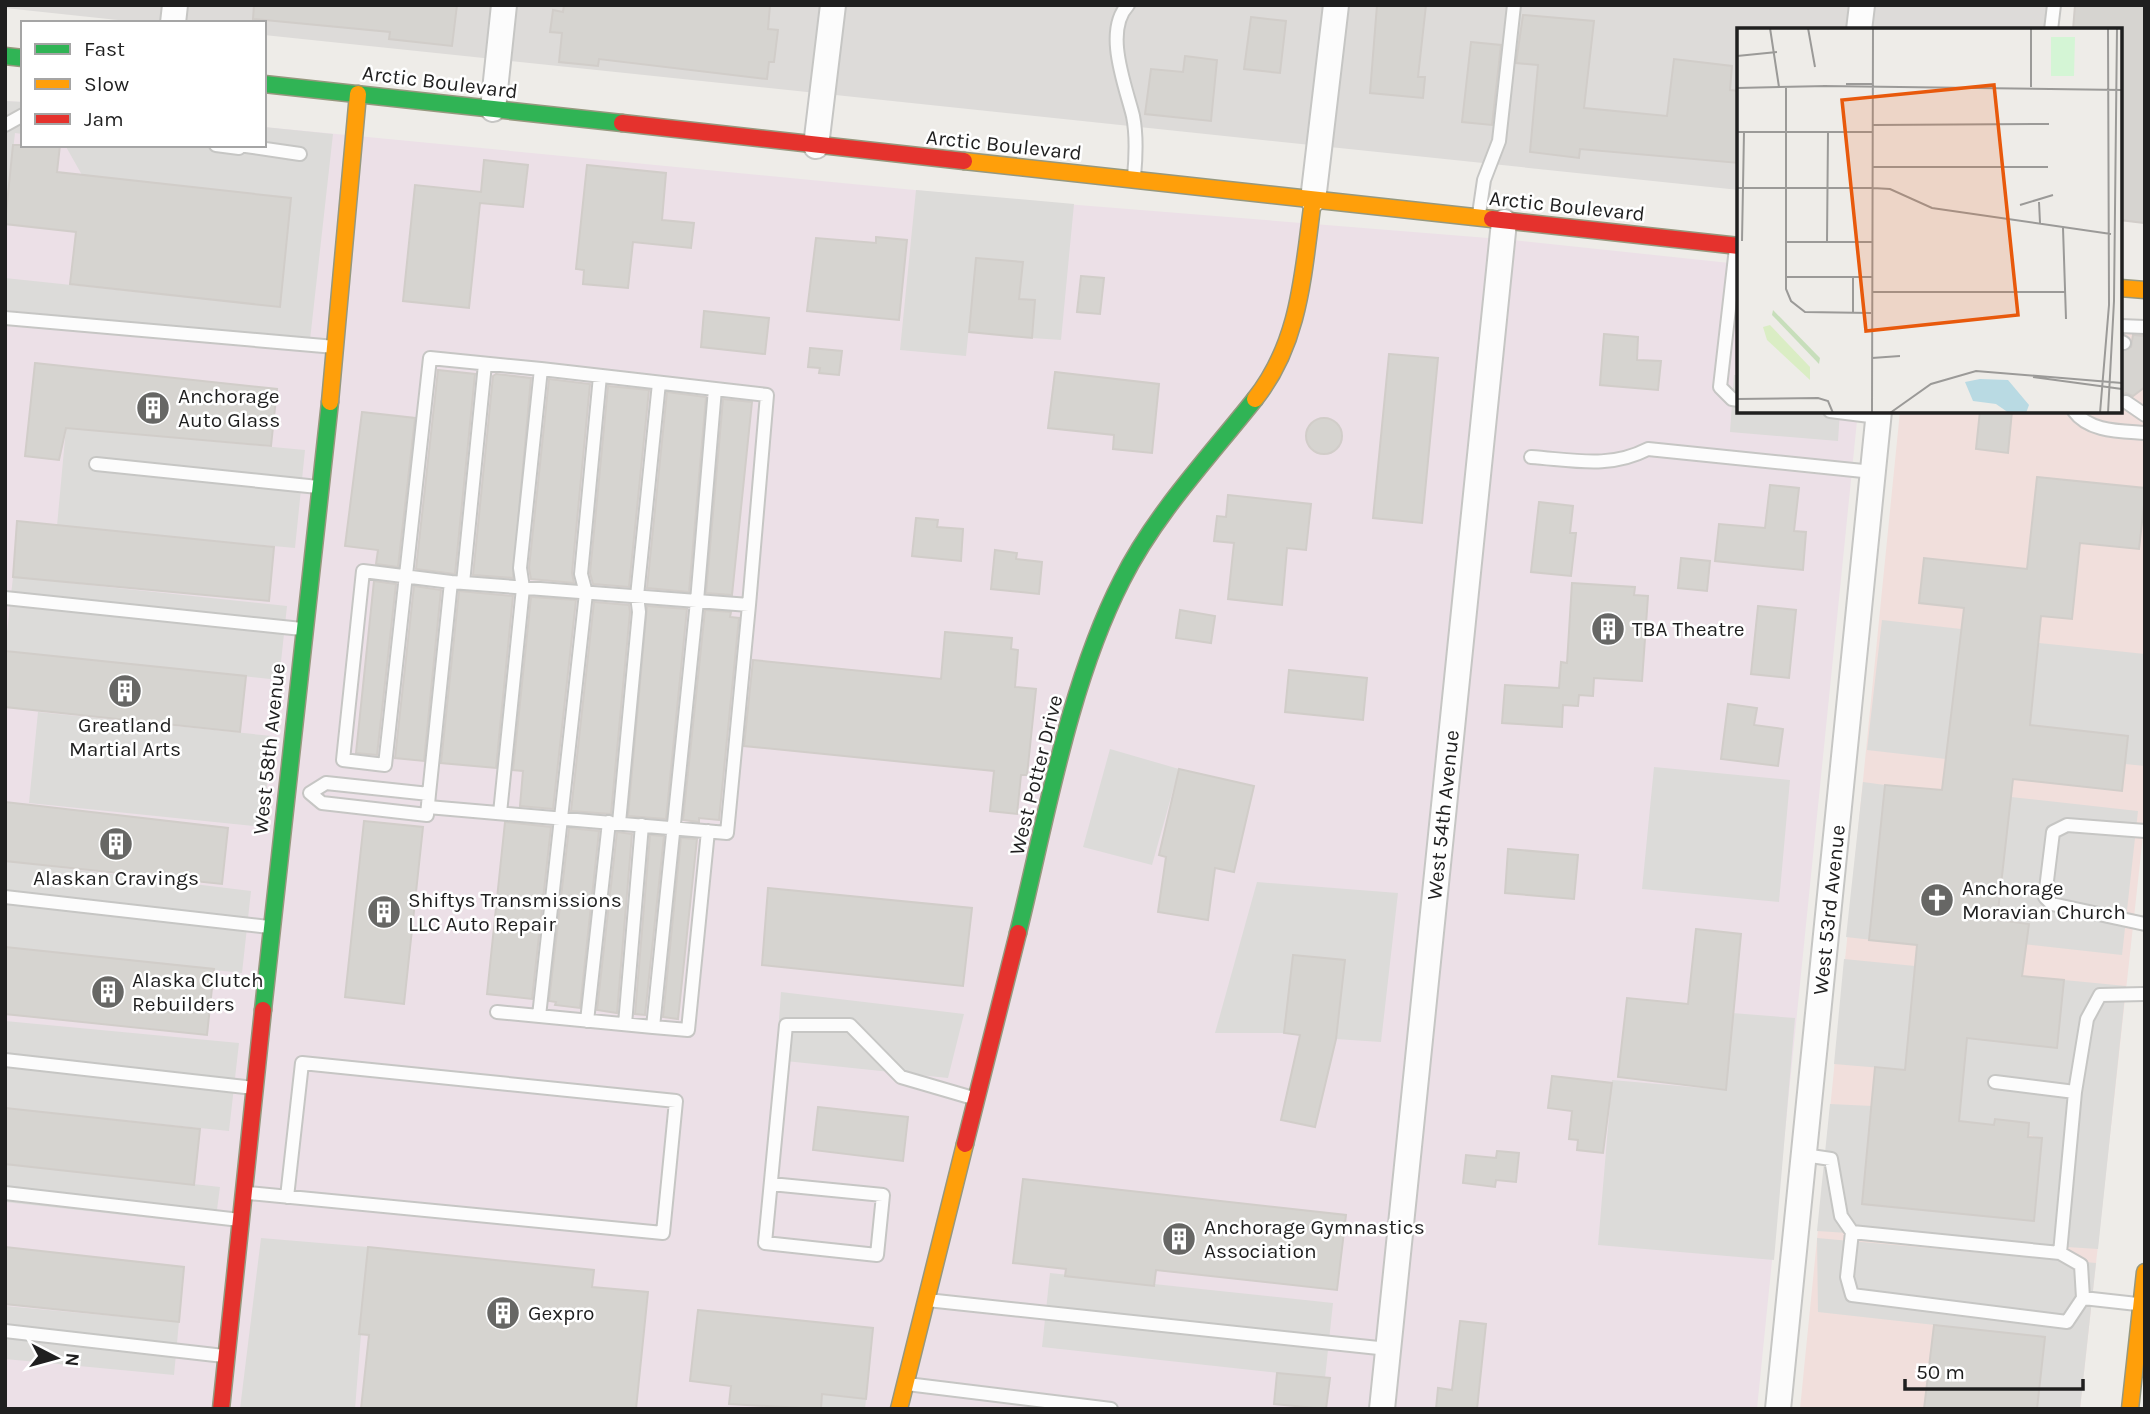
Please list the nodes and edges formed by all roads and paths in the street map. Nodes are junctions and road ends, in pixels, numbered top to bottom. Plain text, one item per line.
1 (504, 5) edge
2 (833, 5) edge
3 (1128, 5) edge
4 (1336, 5) edge
5 (1514, 5) edge
6 (1862, 5) edge
7 (2054, 5) edge
8 (1859, 28) edge
9 (2051, 28) edge
10 (266, 84) edge
11 (358, 94) junction
12 (493, 109) junction
13 (21, 116) edge
14 (5, 125) edge
15 (816, 146) junction
16 (247, 147) edge
17 (300, 154) dead end
18 (1134, 180) junction
19 (1313, 200) junction
20 (1478, 217) junction
21 (1504, 222) junction
22 (1737, 246) edge
23 (1737, 254) edge
24 (2122, 288) edge
25 (2145, 290) edge
26 (5, 317) edge
27 (2122, 326) edge
28 (2145, 327) edge
29 (336, 347) junction
30 (485, 364) junction
31 (541, 369) junction
32 (600, 376) junction
33 (659, 383) junction
34 (715, 389) junction
35 (1737, 400) edge
36 (2126, 402) dead end
37 (2075, 413) edge
38 (1878, 414) edge
39 (2145, 415) edge
40 (2145, 433) edge
41 (1531, 457) dead end
42 (96, 464) dead end
43 (1873, 472) junction
44 (318, 487) junction
45 (406, 576) junction
46 (457, 583) junction
47 (523, 588) junction
48 (586, 593) junction
49 (637, 596) junction
50 (5, 598) edge
51 (697, 601) junction
52 (749, 605) junction
53 (303, 629) junction
54 (385, 765) junction
55 (286, 789) junction
56 (382, 789) junction
57 (310, 793) junction
58 (428, 805) junction
59 (500, 813) junction
60 (562, 818) junction
61 (614, 823) junction
62 (642, 825) junction
63 (674, 828) junction
64 (708, 831) junction
65 (2145, 831) edge
66 (5, 897) edge
67 (2145, 924) edge
68 (272, 928) junction
69 (2145, 994) edge
70 (497, 1013) dead end
71 (539, 1016) junction
72 (587, 1021) junction
73 (625, 1024) junction
74 (653, 1027) junction
75 (5, 1060) edge
76 (1995, 1082) dead end
77 (255, 1088) junction
78 (2075, 1092) junction
79 (977, 1099) junction
80 (1804, 1155) junction
81 (771, 1184) junction
82 (5, 1193) edge
83 (244, 1193) junction
84 (287, 1197) junction
85 (241, 1220) junction
86 (1852, 1232) junction
87 (2060, 1254) junction
88 (2145, 1272) edge
89 (2083, 1298) junction
90 (926, 1300) junction
91 (2141, 1305) junction
92 (5, 1331) edge
93 (1388, 1349) junction
94 (226, 1356) junction
95 (906, 1383) junction
96 (220, 1409) edge
97 (899, 1409) edge
98 (1111, 1409) edge
99 (1382, 1409) edge
100 (1778, 1409) edge
101 (2130, 1409) edge

1 - 12 street
2 - 15 street
3 - 18 lane
4 - 19 street
5 - 20 lane
6 - 8 street
7 - 9 lane
10 - 11 main road, Arctic Boulevard
11 - 12 main road, Arctic Boulevard
11 - 29 main road, West 58th Avenue
12 - 15 main road, Arctic Boulevard
13 - 14 lane
15 - 18 main road, Arctic Boulevard
16 - 17 lane
18 - 19 main road, Arctic Boulevard
19 - 20 main road, Arctic Boulevard
19 - 79 main road, West Potter Drive
20 - 21 main road, Arctic Boulevard
21 - 22 main road, Arctic Boulevard
21 - 93 street, West 54th Avenue
23 - 35 lane
24 - 25 main road
26 - 29 lane
27 - 28 lane
29 - 44 main road, West 58th Avenue
30 - 31 lane
30 - 45 lane
30 - 46 lane
31 - 32 lane
31 - 47 lane
32 - 33 lane
32 - 48 lane
33 - 34 lane
33 - 49 lane
34 - 51 lane
34 - 52 lane
36 - 39 lane
37 - 40 lane
38 - 43 street, West 53rd Avenue
41 - 43 lane
42 - 44 lane
43 - 80 street, West 53rd Avenue
44 - 53 main road, West 58th Avenue
45 - 46 lane
45 - 54 lane
45 - 54 lane
46 - 47 lane
46 - 58 lane
47 - 48 lane
47 - 59 lane
48 - 49 lane
48 - 60 lane
49 - 51 lane
49 - 61 lane
50 - 53 lane
51 - 52 lane
51 - 63 lane
52 - 64 lane
53 - 55 main road, West 58th Avenue
54 - 56 lane
55 - 57 lane
55 - 68 main road, West 58th Avenue
56 - 57 lane
56 - 58 lane
57 - 58 lane
58 - 59 lane
59 - 60 lane
60 - 61 lane
60 - 71 lane
61 - 62 lane
61 - 72 lane
62 - 63 lane
62 - 73 lane
63 - 64 lane
63 - 74 lane
64 - 74 lane
65 - 67 lane
66 - 68 lane
68 - 77 main road, West 58th Avenue
69 - 78 lane
70 - 71 lane
71 - 72 lane
72 - 73 lane
73 - 74 lane
75 - 77 lane
76 - 78 lane
77 - 83 main road, West 58th Avenue
78 - 87 lane
79 - 81 lane
79 - 90 main road, West Potter Drive
80 - 86 lane
80 - 100 street, West 53rd Avenue
81 - 81 lane
82 - 85 lane
83 - 84 lane
83 - 85 main road, West 58th Avenue
84 - 84 lane
85 - 94 main road, West 58th Avenue
86 - 87 lane
86 - 89 lane
87 - 89 lane
88 - 91 main road
89 - 91 lane
90 - 93 lane
90 - 95 main road, West Potter Drive
91 - 101 main road
92 - 94 lane
93 - 99 street, West 54th Avenue
94 - 96 main road, West 58th Avenue
95 - 97 main road, West Potter Drive
95 - 98 lane

